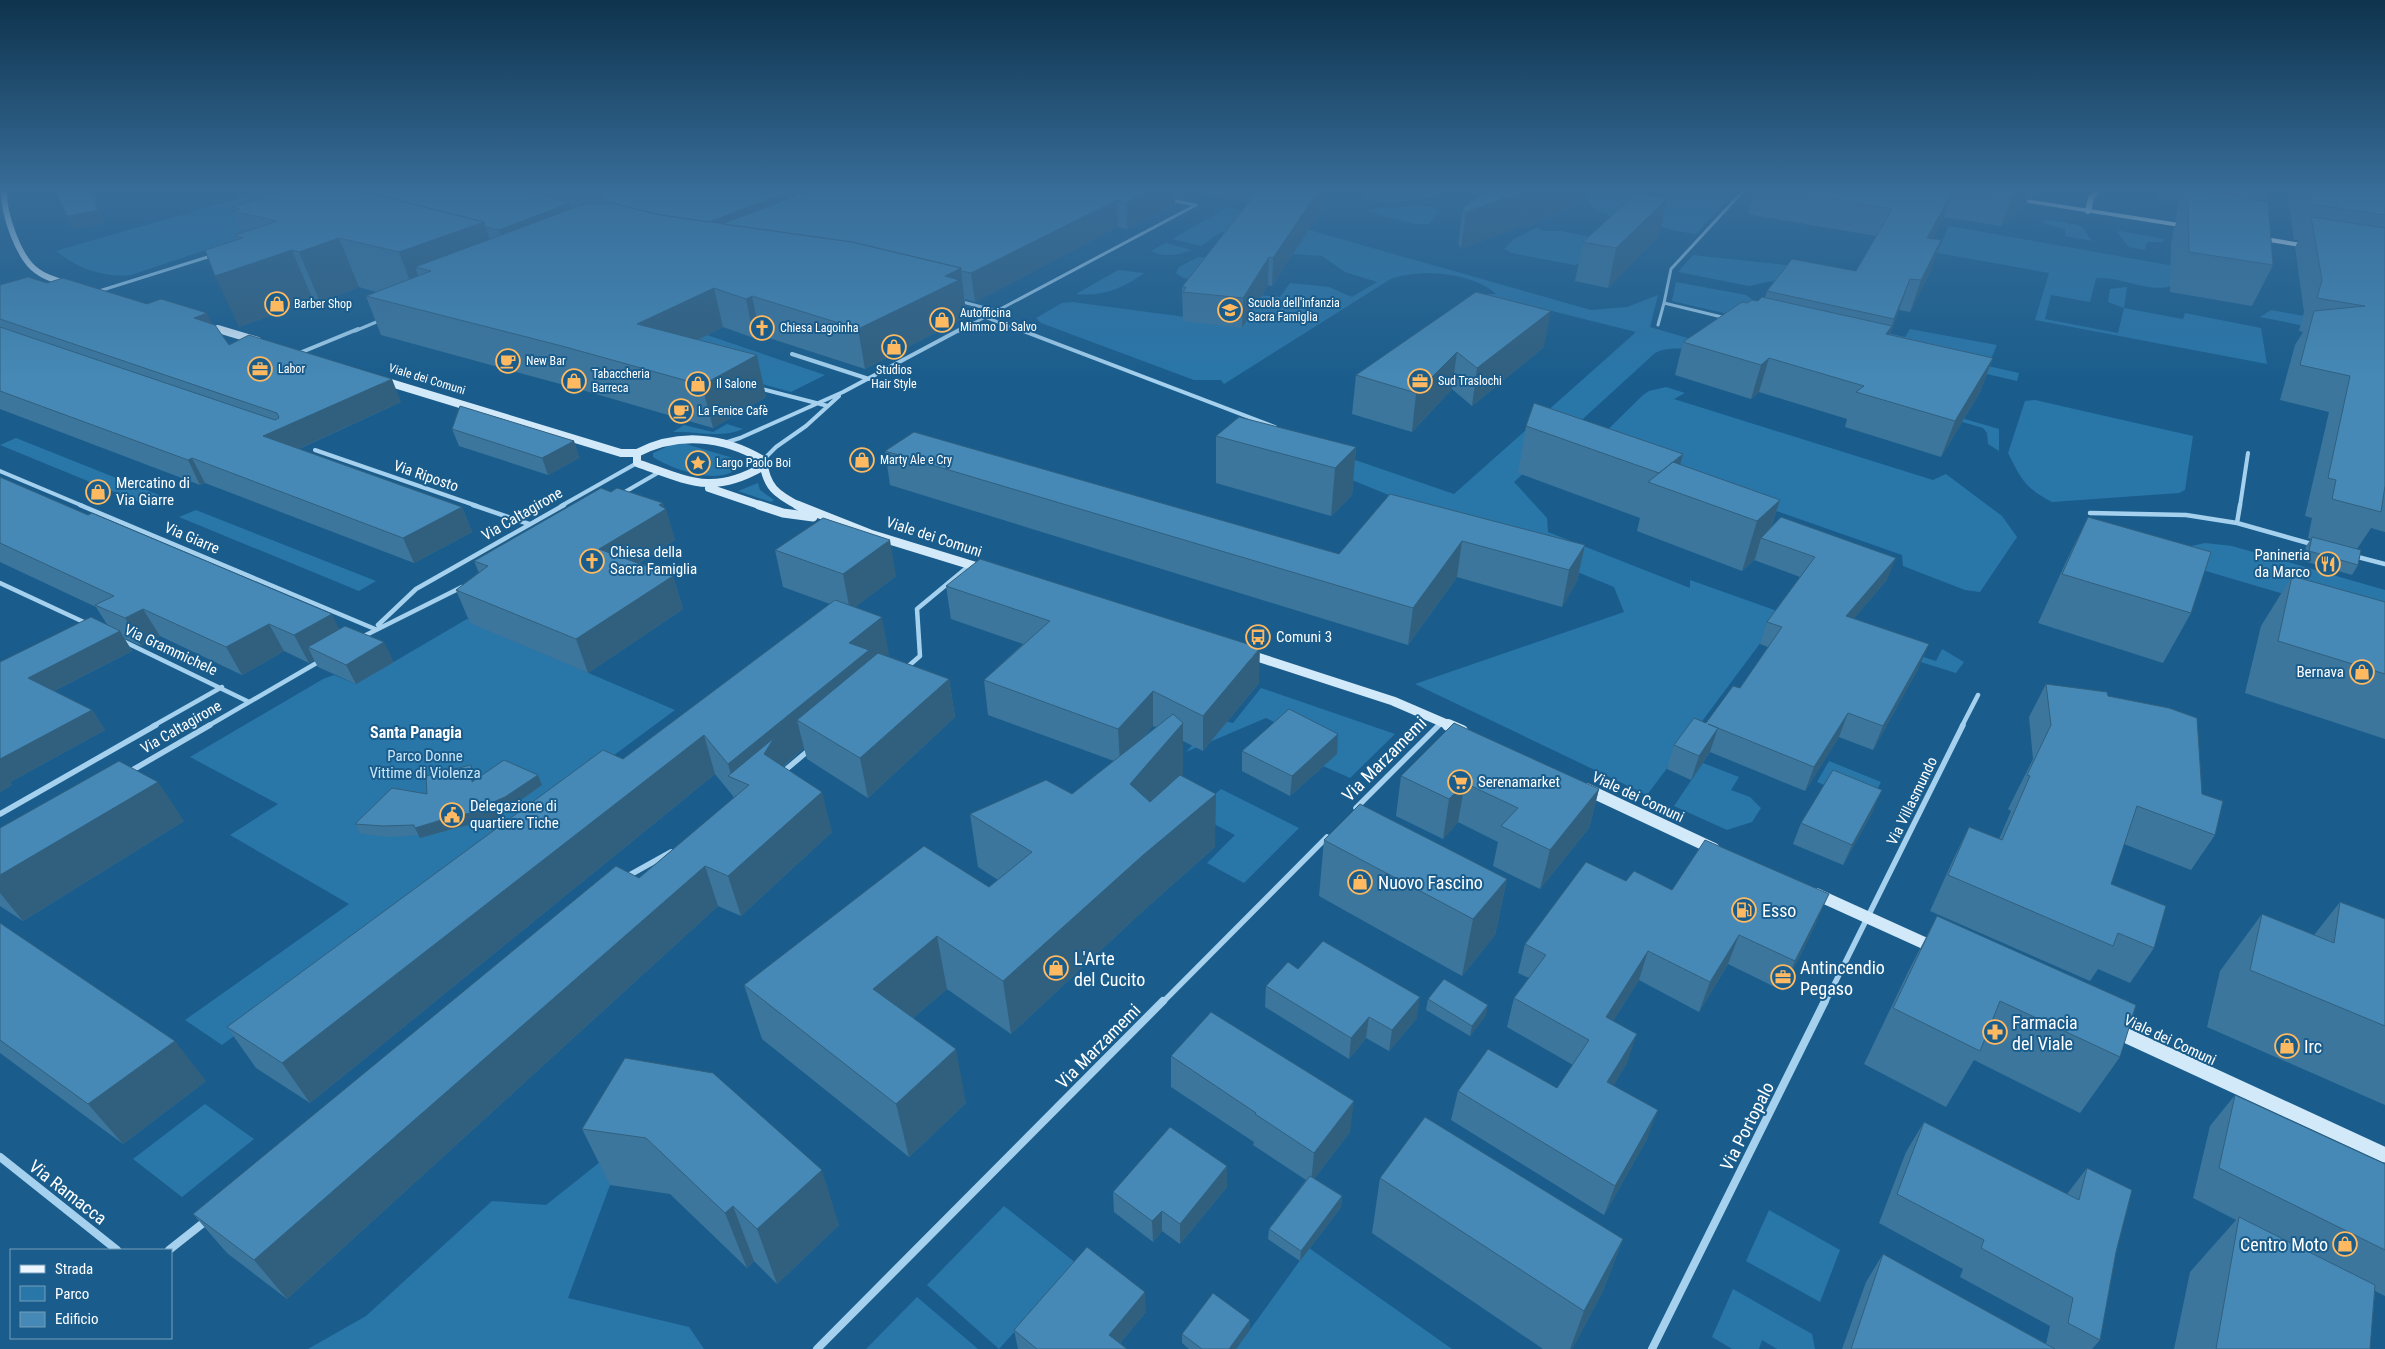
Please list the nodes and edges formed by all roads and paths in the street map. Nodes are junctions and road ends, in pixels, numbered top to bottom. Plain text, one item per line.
1 (24, 253) edge
2 (220, 253) edge
3 (1106, 253) edge
4 (1686, 253) edge
5 (53, 278) junction
6 (36, 282) edge
7 (69, 284) junction
8 (78, 286) edge
9 (55, 287) edge
10 (87, 289) edge
11 (96, 292) junction
12 (114, 297) edge
13 (956, 300) edge
14 (1664, 303) junction
15 (997, 311) junction
16 (985, 317) junction
17 (387, 318) edge
18 (1730, 319) edge
19 (200, 323) edge
20 (1658, 325) dead end
21 (266, 344) edge
22 (289, 351) edge
23 (297, 354) junction
24 (792, 354) dead end
25 (306, 356) edge
26 (370, 376) edge
27 (869, 378) junction
28 (749, 386) dead end
29 (843, 392) junction
30 (817, 404) junction
31 (828, 406) junction
32 (1276, 427) edge
33 (720, 444) junction
34 (315, 450) dead end
35 (2248, 453) dead end
36 (638, 454) junction
37 (637, 463) junction
38 (764, 463) junction
39 (0, 471) edge
40 (661, 471) junction
41 (703, 485) junction
42 (615, 498) edge
43 (2090, 513) dead end
44 (826, 519) junction
45 (2237, 523) junction
46 (529, 524) junction
47 (2320, 546) edge
48 (2348, 554) edge
49 (2385, 564) edge
50 (971, 565) junction
51 (998, 573) edge
52 (0, 583) edge
53 (465, 586) edge
54 (98, 629) edge
55 (375, 629) junction
56 (115, 637) edge
57 (350, 643) edge
58 (1236, 650) edge
59 (325, 658) edge
60 (898, 676) edge
61 (222, 688) junction
62 (1978, 695) dead end
63 (250, 702) junction
64 (1442, 722) junction
65 (1474, 736) edge
66 (814, 746) edge
67 (123, 776) edge
68 (776, 778) edge
69 (1579, 786) edge
70 (0, 814) edge
71 (1350, 814) edge
72 (1336, 828) edge
73 (674, 850) edge
74 (1729, 856) edge
75 (618, 884) edge
76 (1808, 891) edge
77 (1869, 917) junction
78 (1950, 955) edge
79 (2103, 1025) edge
80 (2385, 1155) edge
81 (0, 1157) edge
82 (214, 1214) edge
83 (116, 1249) edge
84 (170, 1249) edge
85 (817, 1349) edge
86 (1652, 1349) edge

1 - 5 street
2 - 11 street
3 - 15 street
4 - 14 street
5 - 6 street
5 - 7 street
7 - 8 street
7 - 9 street
10 - 11 street
11 - 12 street
13 - 15 street
14 - 18 street
14 - 20 street
15 - 16 street
16 - 27 street
16 - 32 street
17 - 23 street
19 - 21 street
22 - 23 street
23 - 25 street
24 - 27 street
26 - 36 street, Viale dei Comuni
27 - 29 street
28 - 30 street
29 - 30 street
29 - 31 street
30 - 31 street
30 - 33 street
31 - 38 street
33 - 36 street
33 - 38 street
34 - 46 street, Via Riposto
35 - 45 street
36 - 37 street
37 - 40 street
37 - 46 street, Via Caltagirone
38 - 41 street
38 - 44 street
39 - 55 street, Via Giarre
40 - 41 street
40 - 42 street
41 - 44 street
43 - 45 street
44 - 50 street, Viale dei Comuni
45 - 47 street
46 - 55 street, Via Caltagirone
48 - 49 street
50 - 51 street, Viale dei Comuni
50 - 60 street
52 - 54 street
53 - 55 street, Via Caltagirone
55 - 57 street, Via Caltagirone
56 - 61 street, Via Grammichele
58 - 64 street
59 - 63 street, Via Caltagirone
61 - 63 street, Via Grammichele
61 - 70 street
62 - 77 street, Via Villasmundo
63 - 67 street, Via Caltagirone
64 - 65 street
64 - 71 street, Via Marzamemi
66 - 68 street
69 - 74 street, Viale dei Comuni
72 - 85 street, Via Marzamemi
73 - 75 street
76 - 77 street
77 - 78 street
77 - 86 street, Via Portopalo
79 - 80 street, Viale dei Comuni
81 - 83 street, Via Ramacca
82 - 84 street

